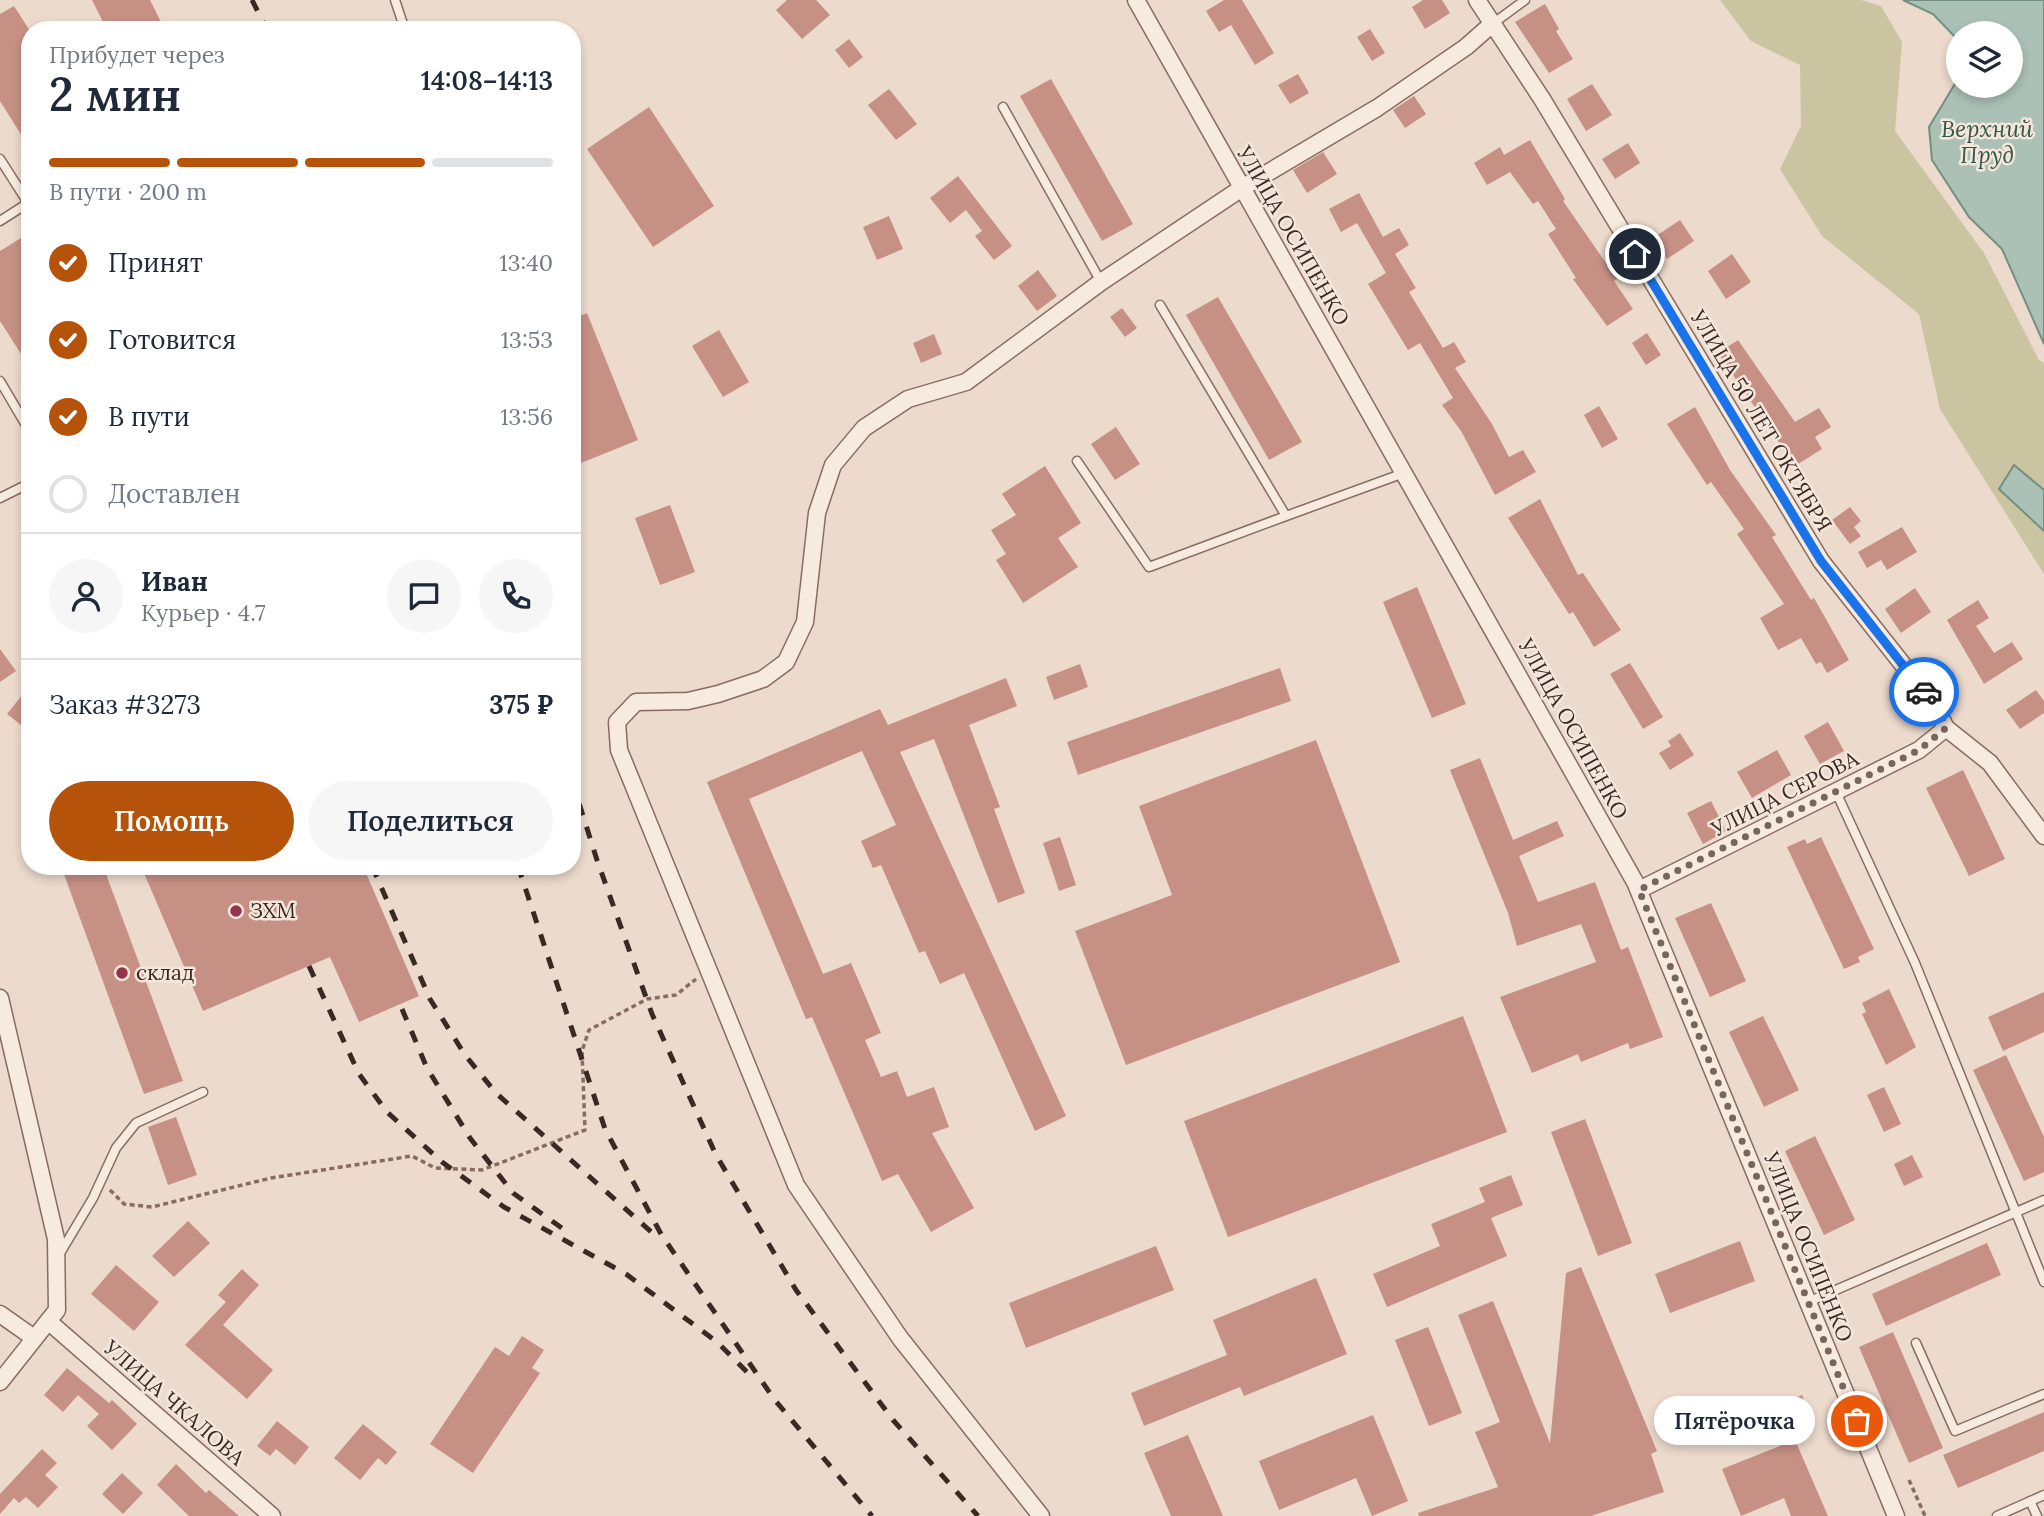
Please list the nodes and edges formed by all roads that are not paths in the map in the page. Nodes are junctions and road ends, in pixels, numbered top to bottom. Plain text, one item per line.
1 (395, 0) edge
2 (1136, 0) edge
3 (1477, 0) edge
4 (1525, 0) edge
5 (402, 21) edge
6 (1491, 25) junction
7 (1003, 107) dead end
8 (0, 159) edge
9 (1242, 188) junction
10 (21, 192) edge
11 (21, 209) edge
12 (0, 221) edge
13 (1101, 282) junction
14 (1160, 305) dead end
15 (0, 381) edge
16 (21, 417) edge
17 (1077, 461) dead end
18 (1404, 473) junction
19 (21, 488) edge
20 (0, 498) edge
21 (1286, 516) junction
22 (1946, 728) junction
23 (1836, 792) junction
24 (2044, 836) edge
25 (1639, 890) junction
26 (0, 998) edge
27 (203, 1092) dead end
28 (2044, 1200) edge
29 (2015, 1213) junction
30 (56, 1261) junction
31 (2044, 1282) edge
32 (1808, 1302) junction
33 (0, 1314) edge
34 (48, 1321) junction
35 (34, 1338) junction
36 (1916, 1343) dead end
37 (0, 1382) edge
38 (2044, 1394) edge
39 (2044, 1495) edge
40 (2030, 1501) junction
41 (272, 1516) edge
42 (1041, 1516) edge
43 (1896, 1516) edge
44 (1997, 1516) edge
45 (2037, 1516) edge

1 - 5 lane
2 - 9 street, УЛИЦА ОСИПЕНКО
3 - 6 street, УЛИЦА 50 ЛЕТ ОКТЯБРЯ
4 - 6 lane
6 - 9 street
6 - 22 street, УЛИЦА 50 ЛЕТ ОКТЯБРЯ
7 - 13 lane
8 - 10 lane
9 - 13 street
9 - 18 street, УЛИЦА ОСИПЕНКО
11 - 12 lane
13 - 42 street
14 - 21 lane
15 - 16 lane
17 - 21 lane
18 - 21 lane
18 - 25 street, УЛИЦА ОСИПЕНКО
19 - 20 lane
22 - 23 street, УЛИЦА СЕРОВА
22 - 24 street, УЛИЦА 50 ЛЕТ ОКТЯБРЯ
23 - 25 street, УЛИЦА СЕРОВА
23 - 29 lane
25 - 32 street, УЛИЦА ОСИПЕНКО
26 - 30 street
27 - 30 lane
28 - 29 lane
29 - 31 lane
29 - 32 lane
30 - 34 street
32 - 43 street, УЛИЦА ОСИПЕНКО
33 - 35 street
34 - 35 street
34 - 41 street, УЛИЦА ЧКАЛОВА
35 - 37 street
36 - 38 lane
39 - 40 lane
40 - 44 lane
40 - 45 lane

